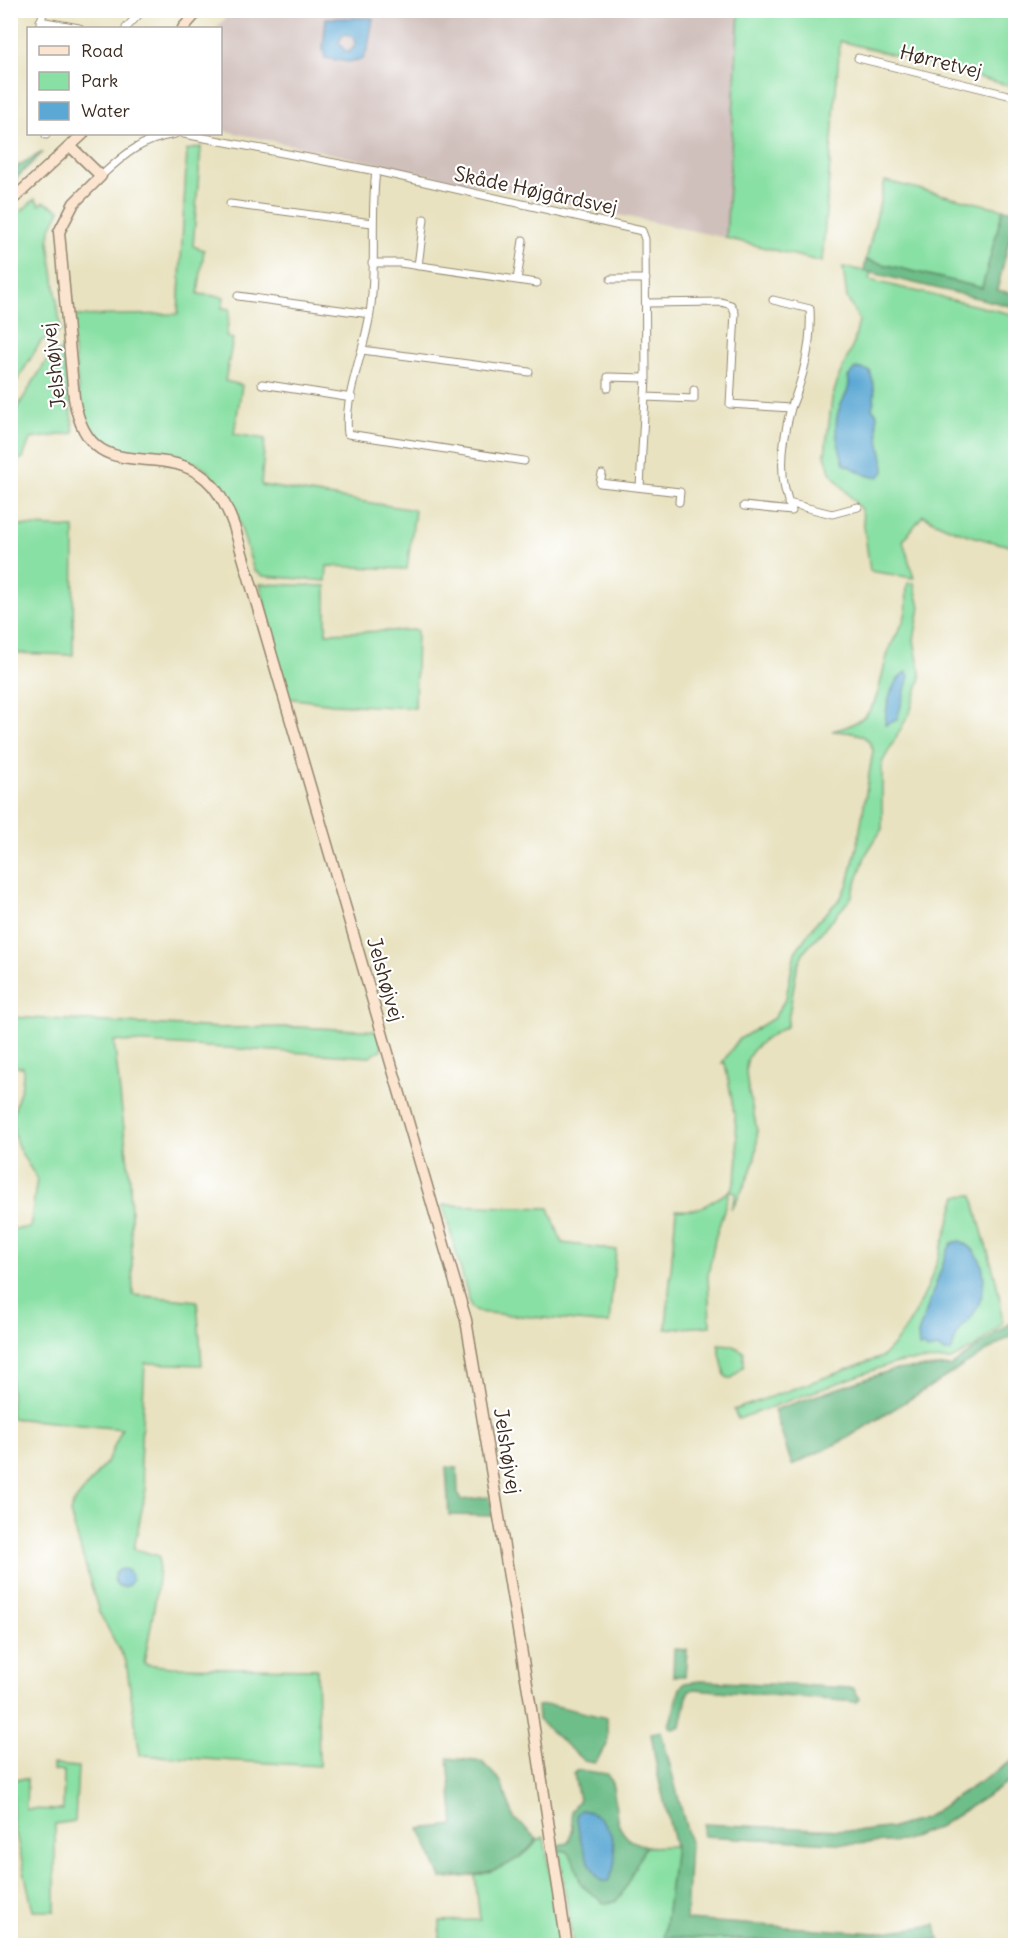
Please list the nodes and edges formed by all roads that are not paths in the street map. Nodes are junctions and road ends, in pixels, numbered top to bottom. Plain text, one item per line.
1 (44, 10) edge
2 (143, 10) edge
3 (199, 10) edge
4 (40, 25) edge
5 (66, 27) edge
6 (127, 27) edge
7 (184, 27) edge
8 (858, 58) dead end
9 (1016, 97) edge
10 (82, 135) edge
11 (171, 135) edge
12 (189, 135) edge
13 (70, 146) junction
14 (376, 171) junction
15 (100, 176) junction
16 (10, 202) edge
17 (230, 204) dead end
18 (424, 219) dead end
19 (372, 223) junction
20 (523, 240) dead end
21 (372, 263) junction
22 (418, 266) junction
23 (611, 279) dead end
24 (646, 279) junction
25 (517, 280) junction
26 (537, 283) dead end
27 (238, 296) dead end
28 (773, 300) dead end
29 (647, 303) junction
30 (370, 314) junction
31 (363, 350) junction
32 (529, 372) dead end
33 (646, 378) junction
34 (262, 384) dead end
35 (608, 388) dead end
36 (694, 390) dead end
37 (645, 397) junction
38 (352, 398) junction
39 (790, 408) junction
40 (524, 461) dead end
41 (602, 474) dead end
42 (640, 487) junction
43 (679, 502) dead end
44 (788, 502) junction
45 (744, 506) dead end
46 (858, 507) dead end
47 (567, 1946) edge

1 - 4 street
2 - 6 street
3 - 7 street
4 - 5 street
8 - 9 street, Hørretvej
10 - 13 street
11 - 15 street
12 - 14 street, Skåde Højgårdsvej
13 - 15 street
13 - 16 street
14 - 19 street
14 - 24 street, Skåde Højgårdsvej
15 - 47 street, Jelshøjvej
17 - 19 street
18 - 22 street
19 - 21 street
20 - 25 street
21 - 22 street
21 - 30 street
22 - 25 street
23 - 24 street
24 - 29 street, Skåde Højgårdsvej
25 - 26 street
27 - 30 street
28 - 39 street
29 - 33 street, Skåde Højgårdsvej
29 - 39 street
30 - 31 street
31 - 32 street
31 - 38 street
33 - 35 street
33 - 37 street, Skåde Højgårdsvej
34 - 38 street
36 - 37 street
37 - 42 street, Skåde Højgårdsvej
38 - 40 street
39 - 44 street
41 - 42 street
42 - 43 street
44 - 45 street
44 - 46 street

